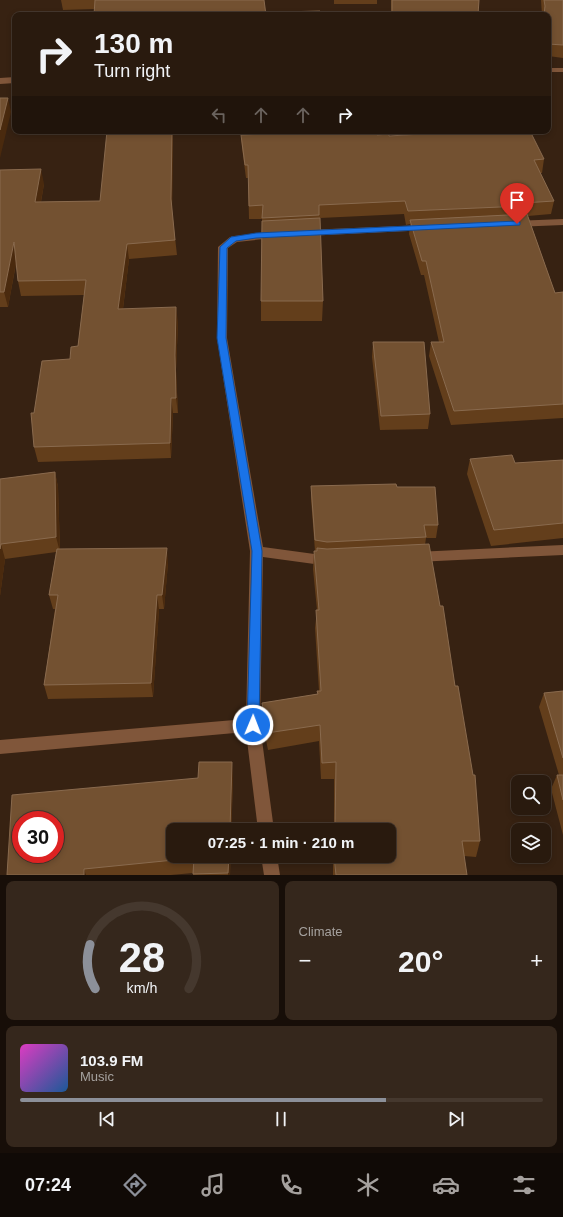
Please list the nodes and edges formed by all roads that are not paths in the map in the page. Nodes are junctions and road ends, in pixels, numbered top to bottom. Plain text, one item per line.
1 (551, 70) edge
2 (563, 70) edge
3 (0, 80) edge
4 (12, 80) edge
5 (563, 222) edge
6 (500, 224) edge
7 (437, 227) edge
8 (563, 550) edge
9 (257, 551) junction
10 (405, 557) edge
11 (342, 560) edge
12 (253, 725) junction
13 (0, 748) edge
14 (265, 823) edge
15 (270, 863) edge
16 (272, 875) edge

1 - 2 street
3 - 4 street
5 - 6 street
7 - 9 street
8 - 10 street
9 - 11 street
9 - 12 street
12 - 13 street
12 - 14 street
15 - 16 street

